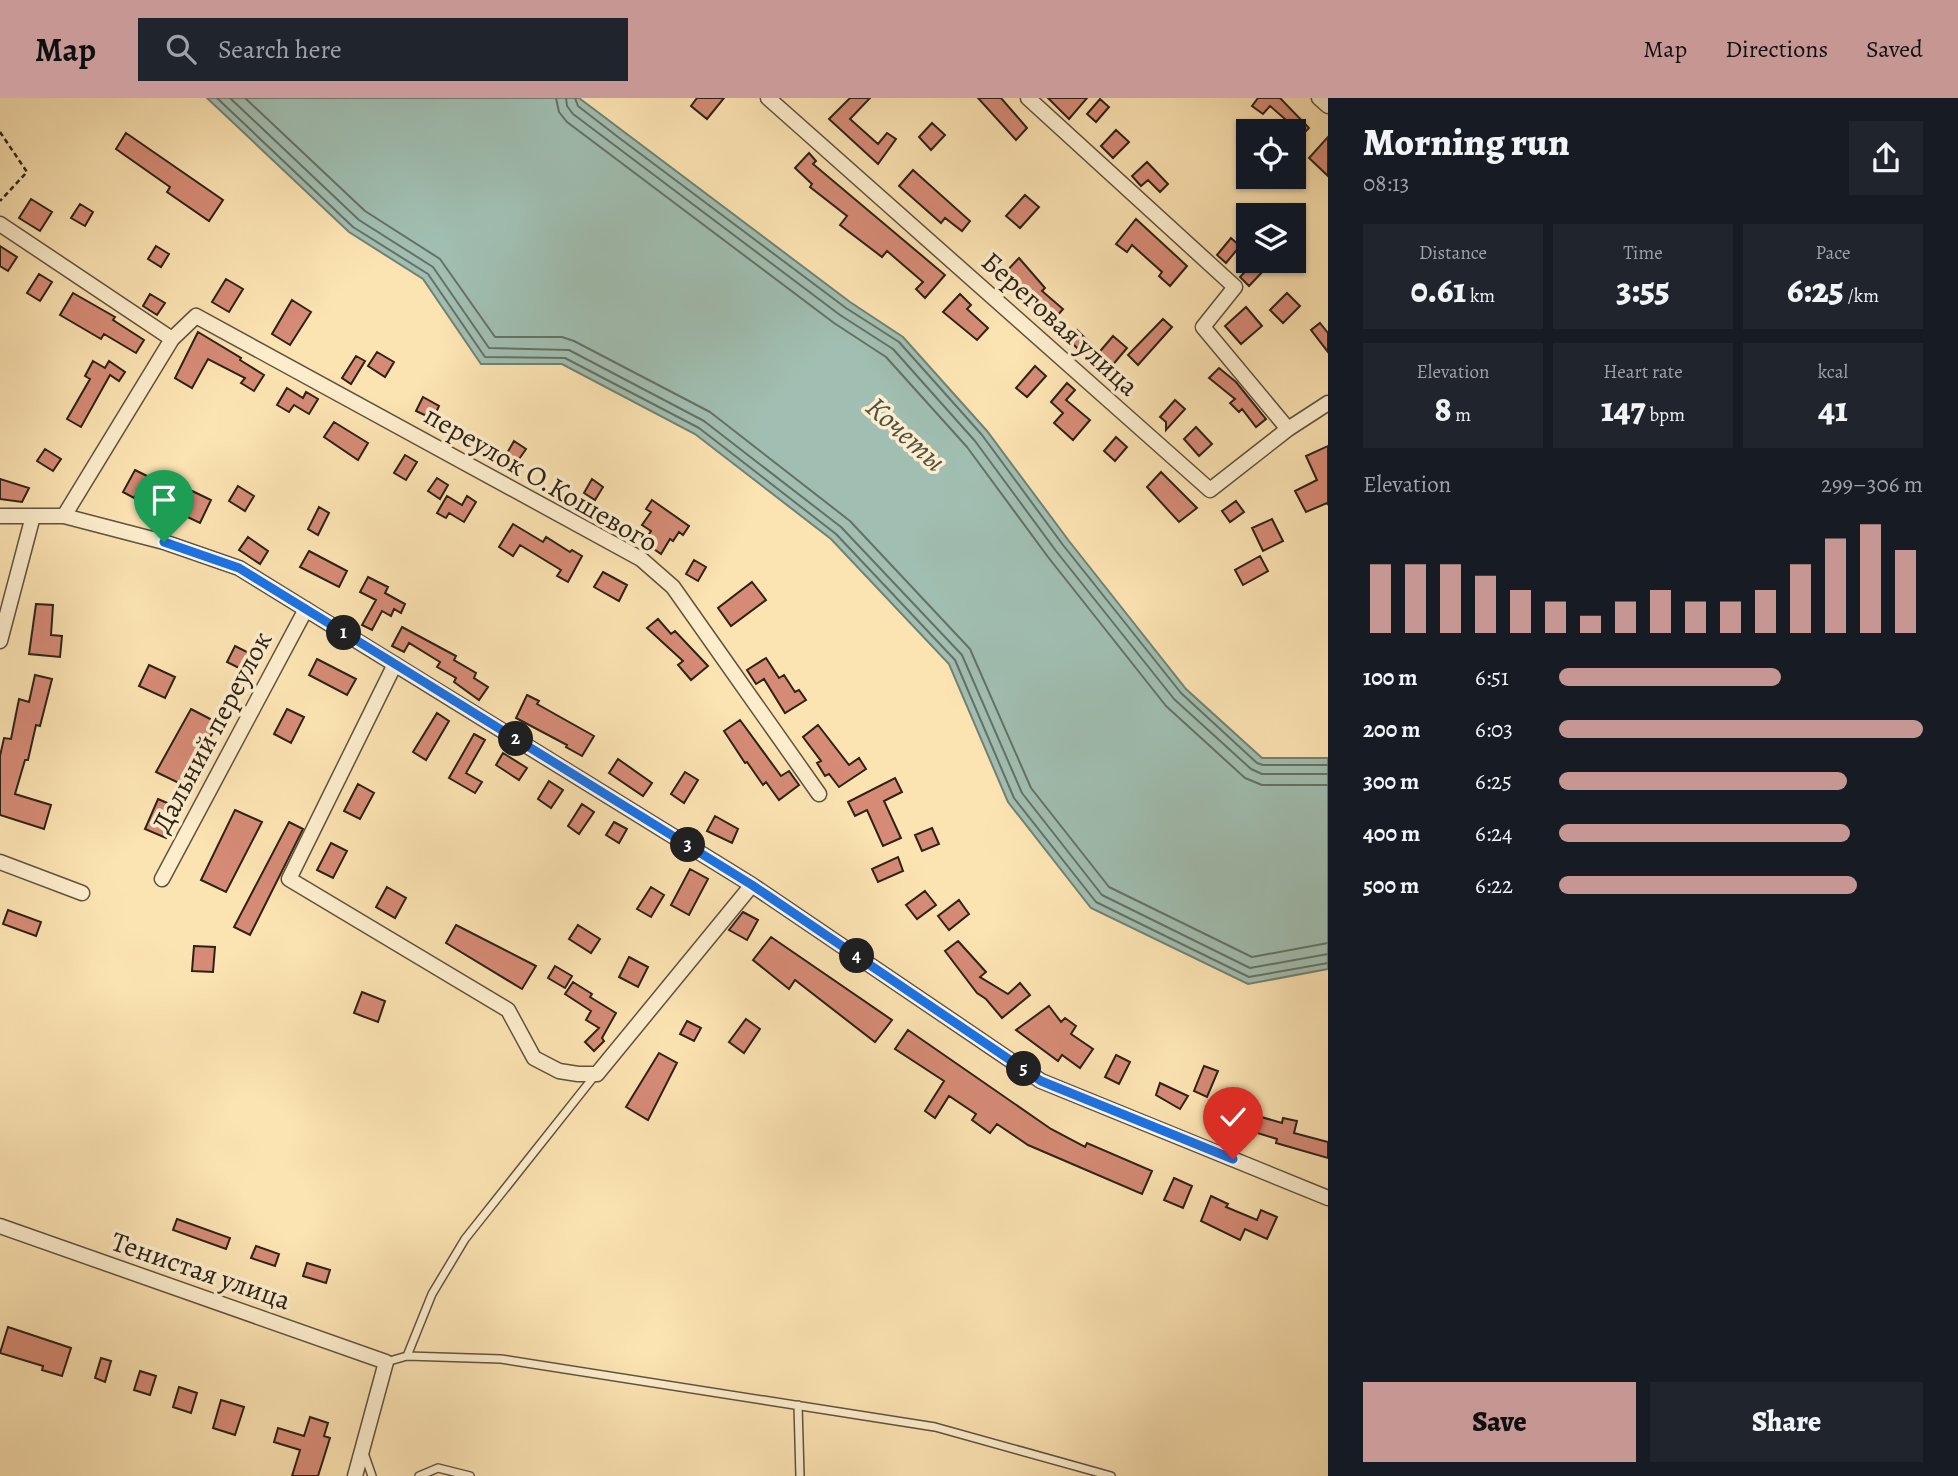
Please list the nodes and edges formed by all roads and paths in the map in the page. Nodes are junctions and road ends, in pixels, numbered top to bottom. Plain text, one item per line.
1 (1028, 98) edge
2 (1319, 98) edge
3 (778, 101) edge
4 (1328, 106) edge
5 (0, 132) edge
6 (0, 201) edge
7 (0, 224) edge
8 (172, 339) junction
9 (1328, 403) edge
10 (1288, 429) junction
11 (0, 516) edge
12 (33, 516) junction
13 (64, 516) junction
14 (306, 609) junction
15 (0, 641) edge
16 (395, 664) junction
17 (819, 794) dead end
18 (0, 862) edge
19 (162, 879) dead end
20 (752, 885) junction
21 (82, 893) dead end
22 (597, 1074) junction
23 (1328, 1198) edge
24 (0, 1226) edge
25 (407, 1356) junction
26 (386, 1362) junction
27 (798, 1405) junction
28 (362, 1449) junction
29 (355, 1476) edge
30 (372, 1476) edge
31 (419, 1476) edge
32 (470, 1476) edge
33 (800, 1476) edge
34 (1111, 1476) edge

1 - 10 street
2 - 4 street
3 - 10 street, Береговая улица
5 - 6 path
7 - 8 street
8 - 13 street
8 - 17 street, переулок О.Кошевого
9 - 10 street, Береговая улица
11 - 12 street
12 - 13 street
12 - 15 street
13 - 14 street
14 - 16 street
14 - 19 street, Дальний переулок
16 - 20 street
16 - 22 street
18 - 21 street
20 - 22 street
20 - 23 street
22 - 25 lane
24 - 26 street, Тенистая улица
25 - 26 lane
25 - 27 lane
26 - 28 street
27 - 33 lane
27 - 34 lane
28 - 29 street
28 - 30 lane
31 - 32 lane

